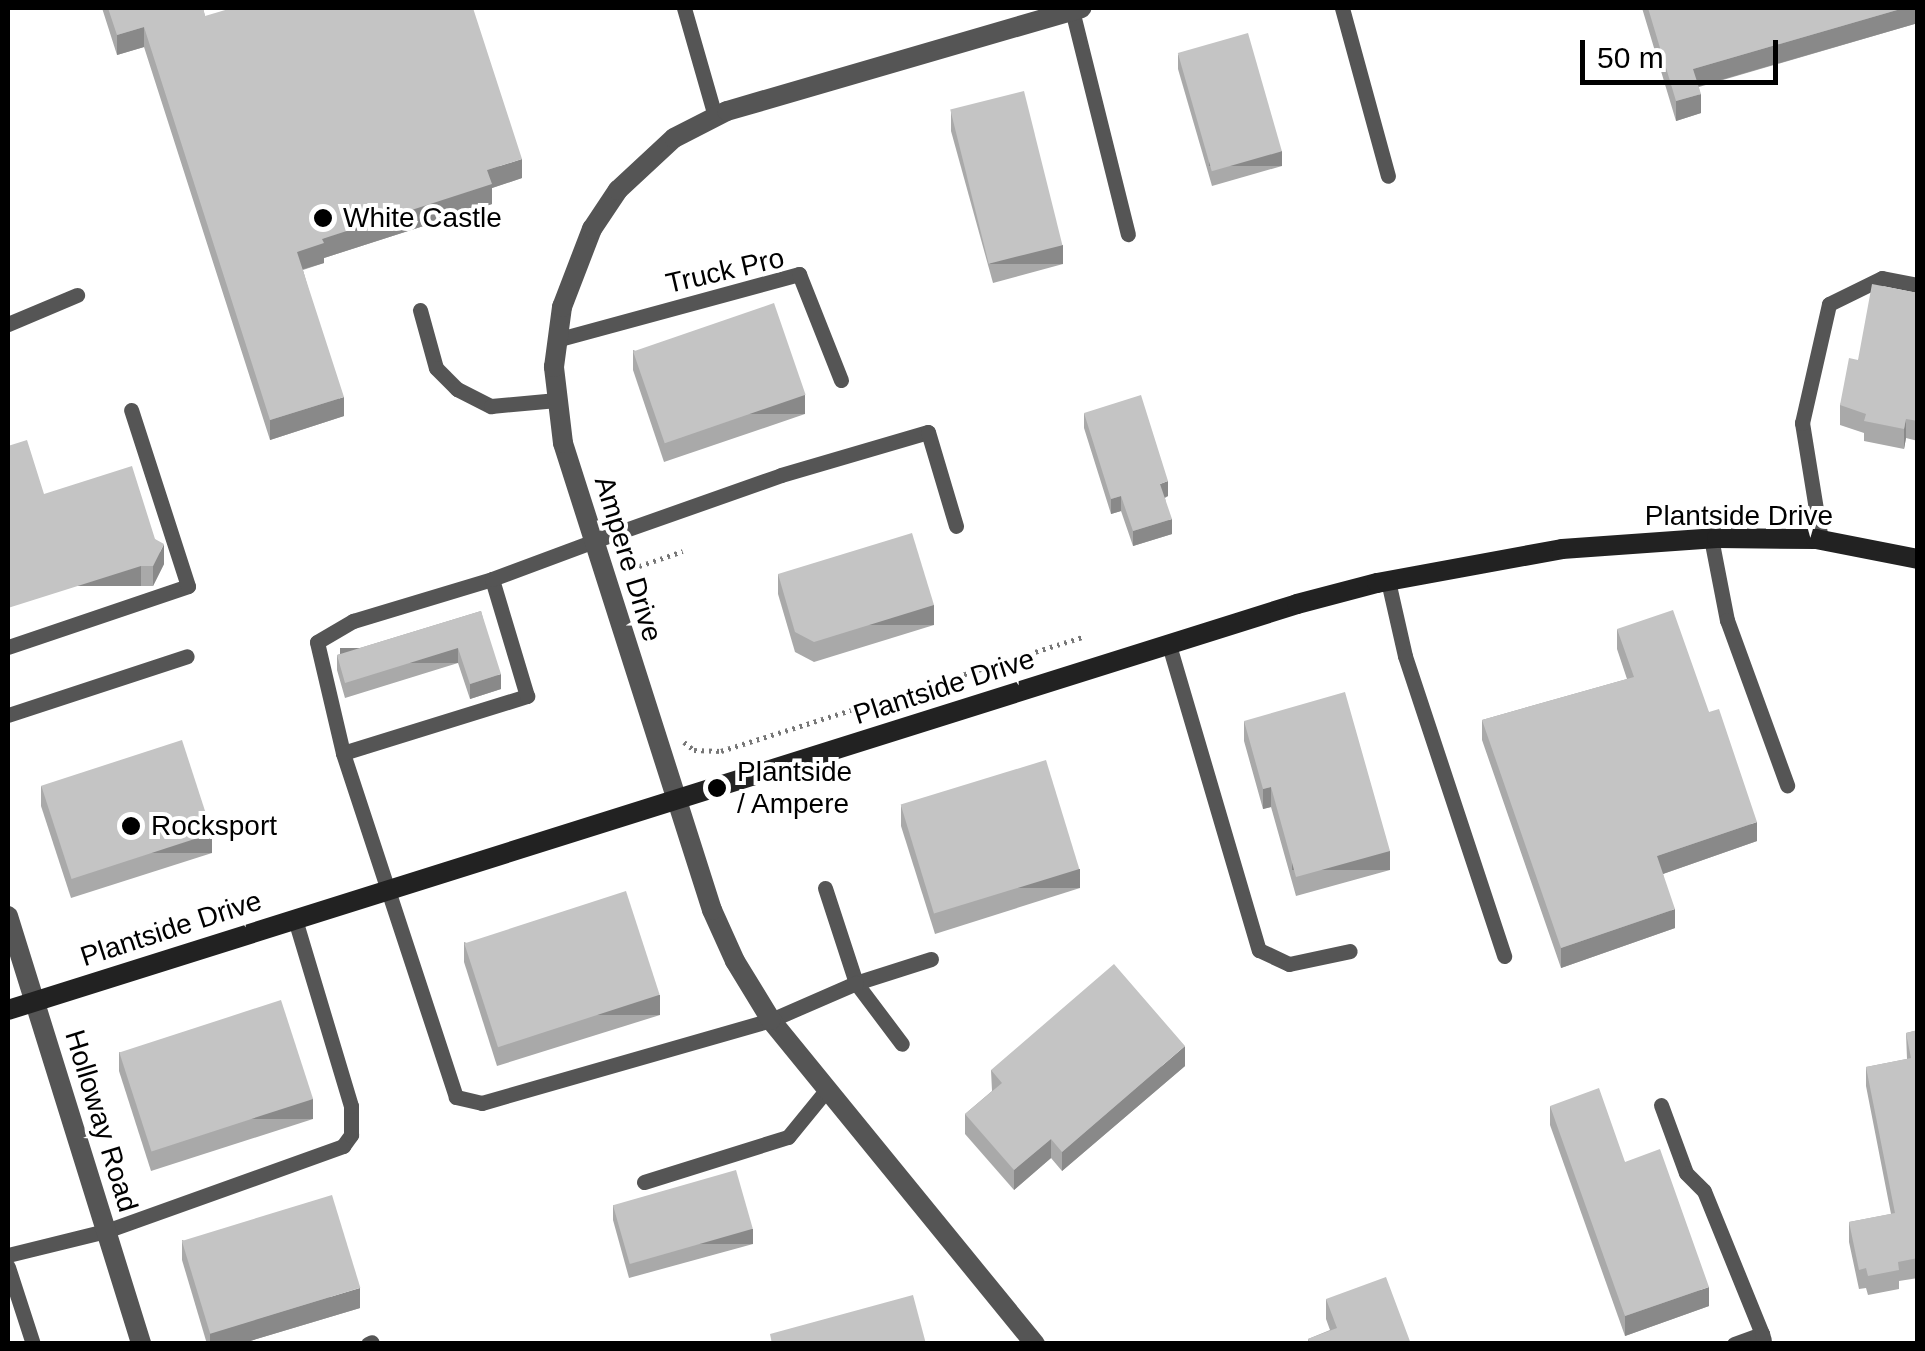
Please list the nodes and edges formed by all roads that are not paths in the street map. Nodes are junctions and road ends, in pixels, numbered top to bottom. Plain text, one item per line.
1 (684, 8) edge
2 (1342, 8) edge
3 (1076, 9) edge
4 (715, 116) junction
5 (1388, 176) dead end
6 (1128, 234) dead end
7 (1918, 285) edge
8 (77, 294) dead end
9 (420, 310) dead end
10 (8, 324) edge
11 (556, 340) junction
12 (840, 380) dead end
13 (557, 400) junction
14 (131, 410) dead end
15 (956, 526) dead end
16 (1712, 538) junction
17 (594, 540) junction
18 (1822, 540) junction
19 (1918, 559) edge
20 (492, 578) junction
21 (1388, 581) junction
22 (1169, 644) junction
23 (8, 647) edge
24 (187, 656) dead end
25 (8, 715) edge
26 (343, 752) junction
27 (1787, 785) dead end
28 (676, 802) junction
29 (825, 888) dead end
30 (388, 890) junction
31 (8, 916) edge
32 (295, 919) junction
33 (1350, 952) dead end
34 (1504, 956) dead end
35 (930, 959) dead end
36 (856, 983) junction
37 (35, 1001) junction
38 (8, 1010) edge
39 (771, 1020) junction
40 (902, 1044) dead end
41 (828, 1088) junction
42 (1661, 1105) dead end
43 (644, 1182) dead end
44 (106, 1231) junction
45 (8, 1255) edge
46 (8, 1267) edge
47 (1764, 1339) edge
48 (33, 1344) edge
49 (141, 1344) edge
50 (1035, 1344) edge
51 (1734, 1344) edge

1 - 4 lane
2 - 5 lane
3 - 4 street, Ampere Drive
3 - 6 lane
4 - 11 street, Ampere Drive
7 - 18 lane
8 - 10 lane
9 - 13 lane
11 - 12 lane, Truck Pro
11 - 13 street, Ampere Drive
13 - 17 street, Ampere Drive
14 - 23 lane
15 - 17 lane
16 - 18 street, Plantside Drive
16 - 21 street, Plantside Drive
16 - 27 lane
17 - 20 lane
17 - 28 street, Ampere Drive
18 - 19 street, Plantside Drive
20 - 26 lane
20 - 26 lane
21 - 22 street, Plantside Drive
21 - 34 lane
22 - 28 street, Plantside Drive
22 - 33 lane
24 - 25 lane
26 - 30 lane
28 - 30 street, Plantside Drive
28 - 39 street, Ampere Drive
29 - 36 lane
30 - 32 street, Plantside Drive
30 - 39 lane
31 - 37 street, Holloway Road
32 - 37 street, Plantside Drive
32 - 44 lane
35 - 36 lane
36 - 39 lane
36 - 40 lane
37 - 38 street, Plantside Drive
37 - 44 street, Holloway Road
39 - 41 street, Ampere Drive
41 - 43 lane
41 - 50 street, Ampere Drive
42 - 47 lane
44 - 45 lane
44 - 49 street, Holloway Road
46 - 48 lane
47 - 51 lane

